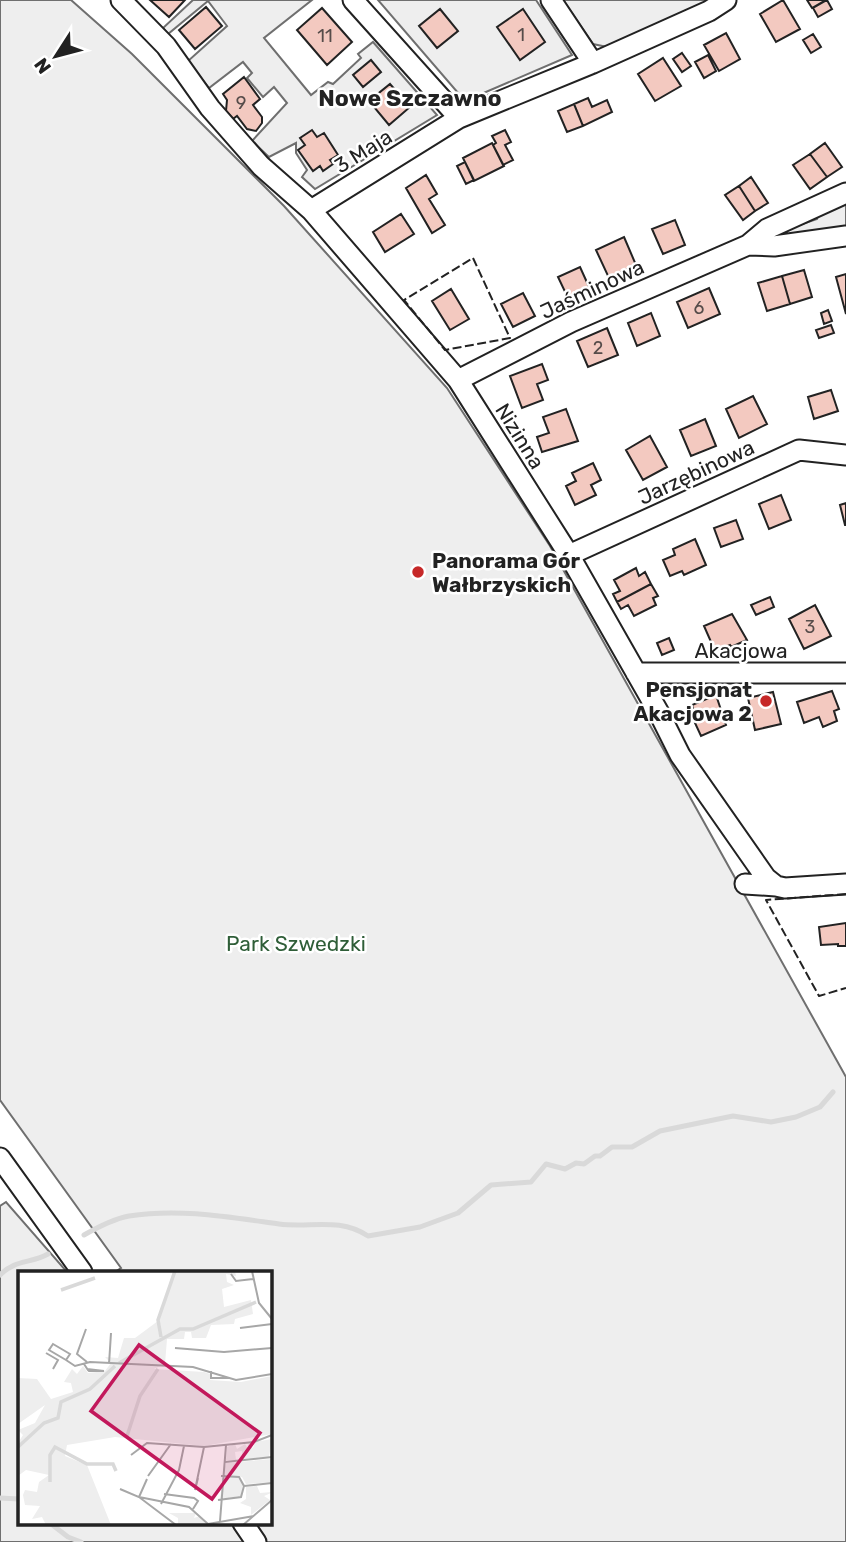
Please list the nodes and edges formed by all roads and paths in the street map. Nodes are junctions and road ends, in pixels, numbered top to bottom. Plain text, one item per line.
1 (121, 0) edge
2 (353, 0) edge
3 (551, 0) edge
4 (726, 0) edge
5 (593, 63) junction
6 (459, 118) junction
7 (846, 193) edge
8 (311, 210) junction
9 (846, 236) edge
10 (748, 244) junction
11 (457, 380) junction
12 (846, 455) edge
13 (569, 555) junction
14 (636, 673) junction
15 (846, 673) edge
16 (745, 884) dead end
17 (846, 884) edge
18 (776, 886) junction
19 (0, 1158) edge
20 (81, 1271) edge
21 (244, 1524) edge
22 (256, 1542) edge

1 - 8 street, Nizinna
2 - 6 street
3 - 5 street
4 - 5 street, 3 Maja
5 - 6 street, 3 Maja
6 - 8 street, 3 Maja
7 - 10 street, Jaśminowa
8 - 11 street, Nizinna
9 - 10 street, Jaśminowa
10 - 11 street, Jaśminowa
11 - 13 street, Nizinna
12 - 13 street, Jarzębinowa
13 - 14 street, Nizinna
14 - 15 street, Akacjowa
14 - 18 street, Nizinna
16 - 18 street
17 - 18 street
19 - 20 street
21 - 22 street

